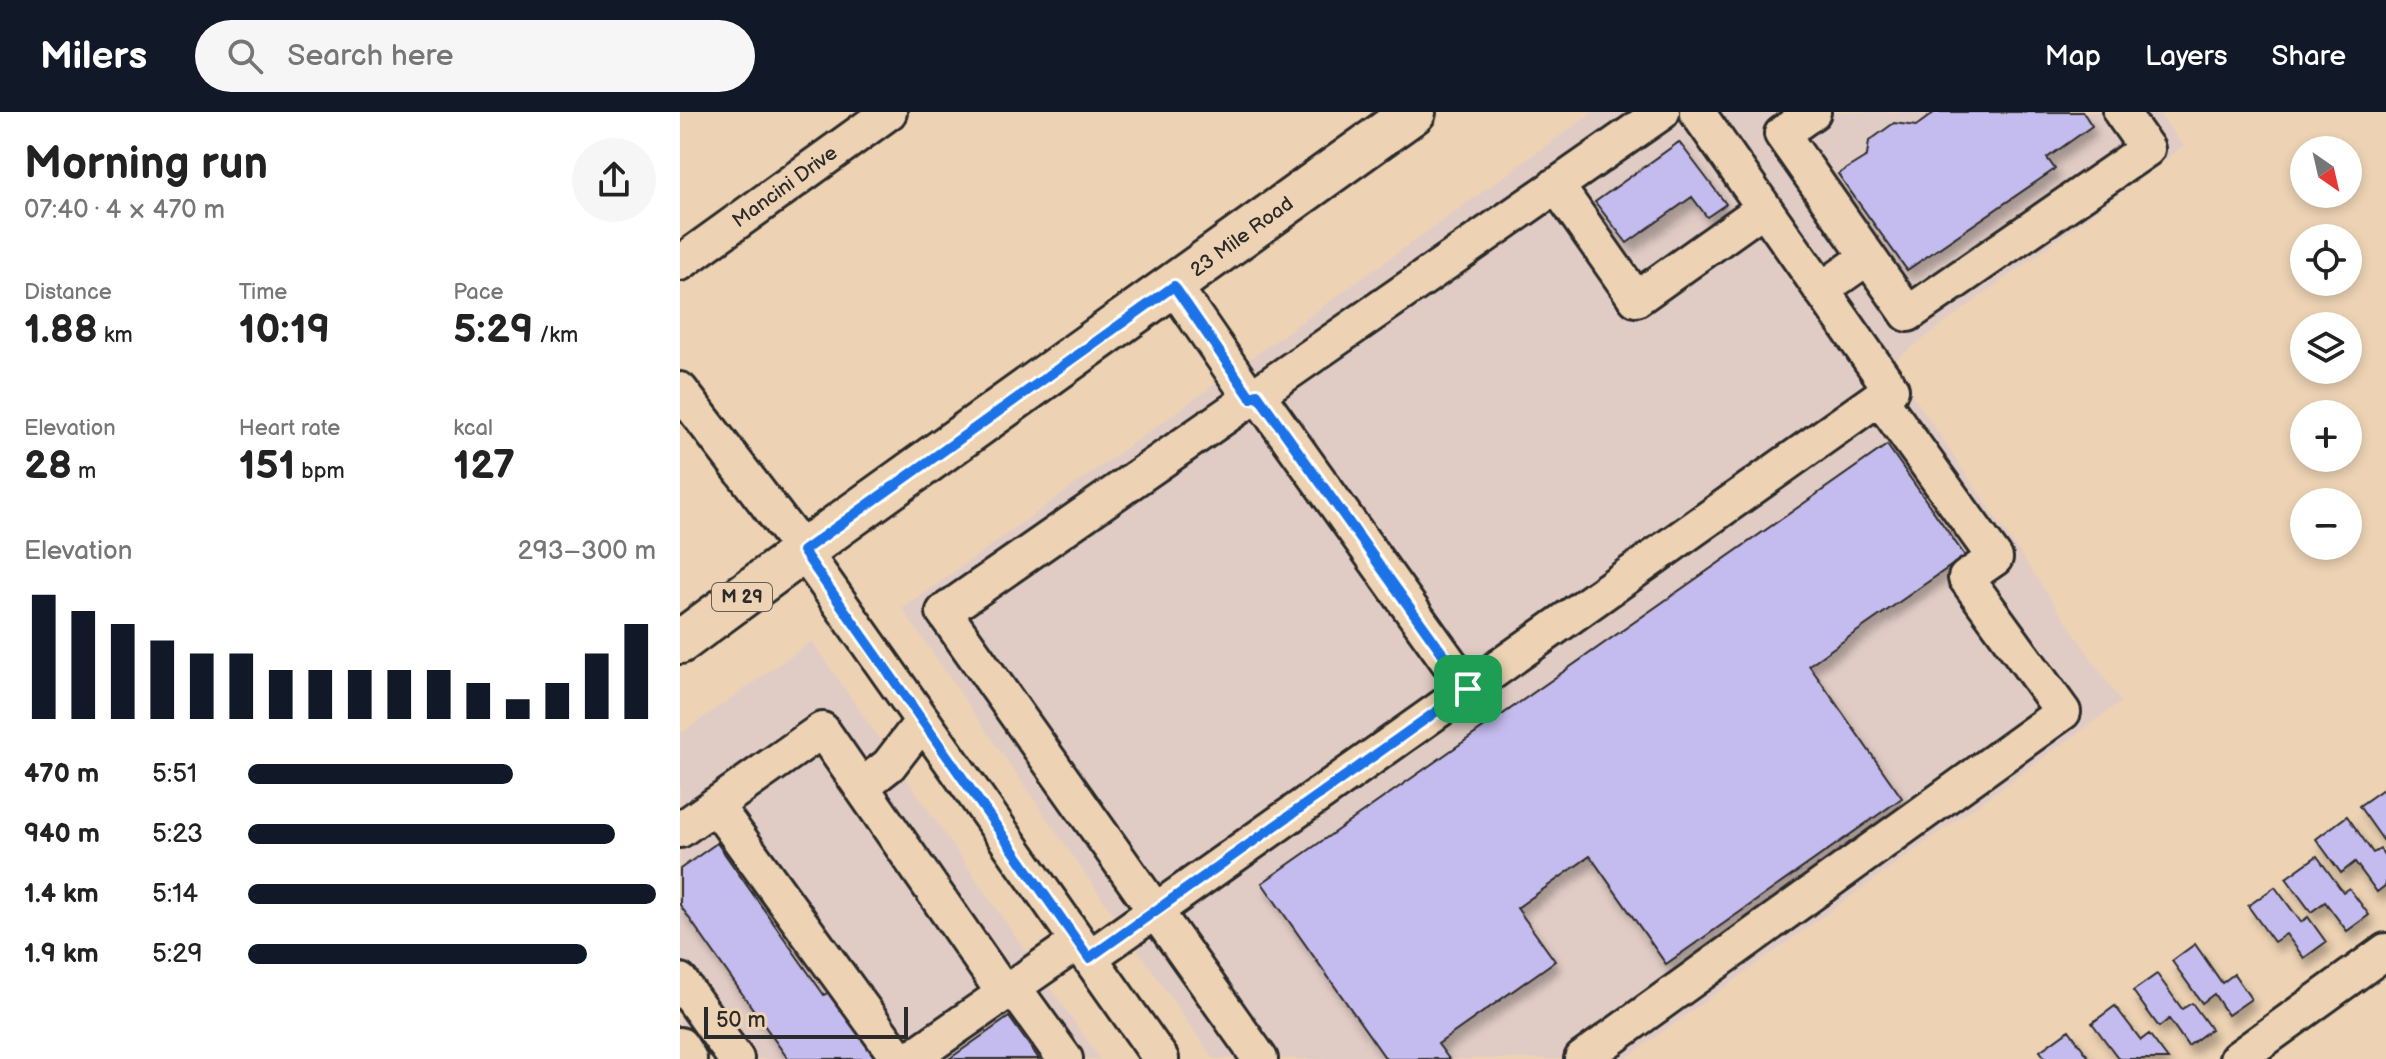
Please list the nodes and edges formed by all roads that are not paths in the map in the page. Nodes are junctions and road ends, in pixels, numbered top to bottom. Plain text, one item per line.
1 (889, 112) edge
2 (1414, 112) edge
3 (1662, 112) edge
4 (1697, 112) edge
5 (1813, 112) edge
6 (2121, 112) edge
7 (1774, 123) edge
8 (1556, 185) junction
9 (1764, 208) junction
10 (1868, 257) junction
11 (680, 263) edge
12 (1174, 286) junction
13 (1821, 290) junction
14 (680, 390) edge
15 (1254, 396) junction
16 (1879, 397) junction
17 (803, 551) junction
18 (680, 642) edge
19 (1468, 689) junction
20 (923, 721) junction
21 (861, 787) junction
22 (715, 805) junction
23 (680, 830) edge
24 (1155, 911) junction
25 (1084, 950) junction
26 (2386, 951) edge
27 (680, 981) edge
28 (1009, 990) junction
29 (680, 1045) edge
30 (689, 1059) edge
31 (736, 1059) edge
32 (899, 1059) edge
33 (910, 1059) edge
34 (1065, 1059) edge
35 (1161, 1059) edge
36 (1260, 1059) edge
37 (1582, 1059) edge
38 (2237, 1059) edge

1 - 11 street, Mancini Drive
2 - 12 main road, 23 Mile Road / M 29
3 - 8 street
4 - 9 street
5 - 7 street
6 - 10 street
7 - 10 street
8 - 9 street
8 - 15 street
9 - 13 street
10 - 13 street
12 - 15 street
12 - 17 main road, 23 Mile Road / M 29
13 - 16 street
14 - 17 street
15 - 19 street
15 - 24 street
16 - 19 street
16 - 37 street
17 - 18 main road, 23 Mile Road / M 29
17 - 20 street
19 - 24 street
20 - 21 street
20 - 25 street
21 - 22 street
21 - 28 street
22 - 23 street
22 - 32 street
24 - 25 street
24 - 36 street
25 - 28 street
25 - 35 street
26 - 38 street
27 - 31 street
28 - 33 street
28 - 34 street
29 - 30 street

